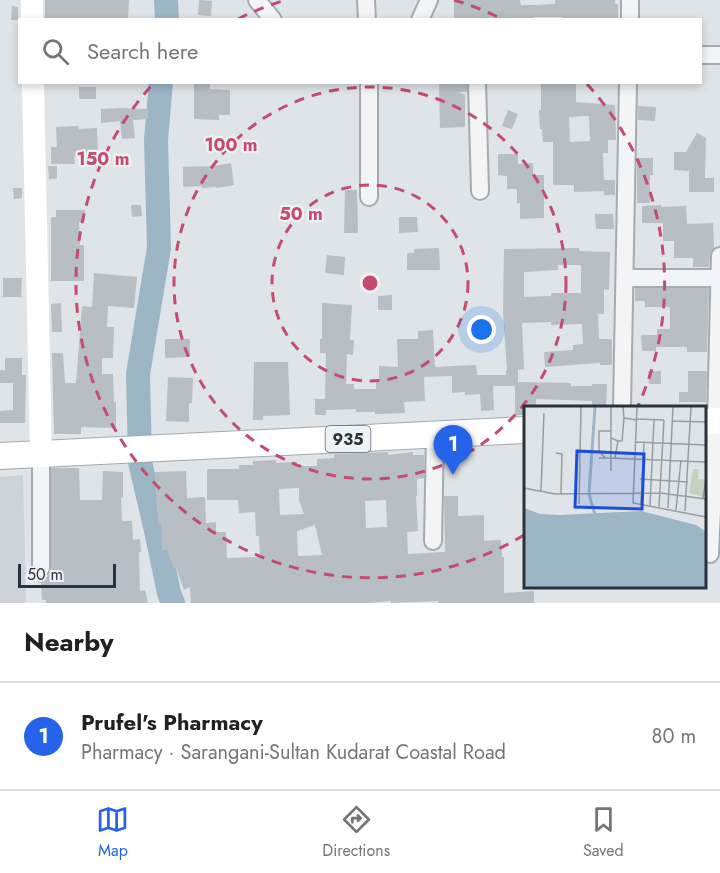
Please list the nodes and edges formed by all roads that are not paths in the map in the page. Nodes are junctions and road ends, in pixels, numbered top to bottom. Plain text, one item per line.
1 (32, 0) edge
2 (257, 0) edge
3 (366, 0) edge
4 (429, 0) edge
5 (630, 0) edge
6 (32, 18) edge
7 (271, 18) edge
8 (367, 18) edge
9 (421, 18) edge
10 (630, 18) edge
11 (702, 55) edge
12 (720, 55) edge
13 (33, 84) edge
14 (369, 84) edge
15 (477, 84) edge
16 (628, 84) edge
17 (480, 191) dead end
18 (369, 197) dead end
19 (720, 256) edge
20 (625, 278) junction
21 (720, 278) edge
22 (622, 406) edge
23 (713, 422) edge
24 (524, 430) edge
25 (435, 434) junction
26 (41, 454) junction
27 (0, 456) edge
28 (433, 541) dead end
29 (711, 554) edge
30 (41, 568) dead end

1 - 6 street
2 - 7 street
3 - 8 street
4 - 9 street
5 - 10 street
11 - 12 street
13 - 26 street
14 - 18 street
15 - 17 street
16 - 20 street
19 - 21 street
20 - 21 street
20 - 22 street
21 - 23 street
23 - 29 street
24 - 25 main road, 935
25 - 26 main road, 935
25 - 28 street
26 - 27 main road, 935
26 - 30 street

